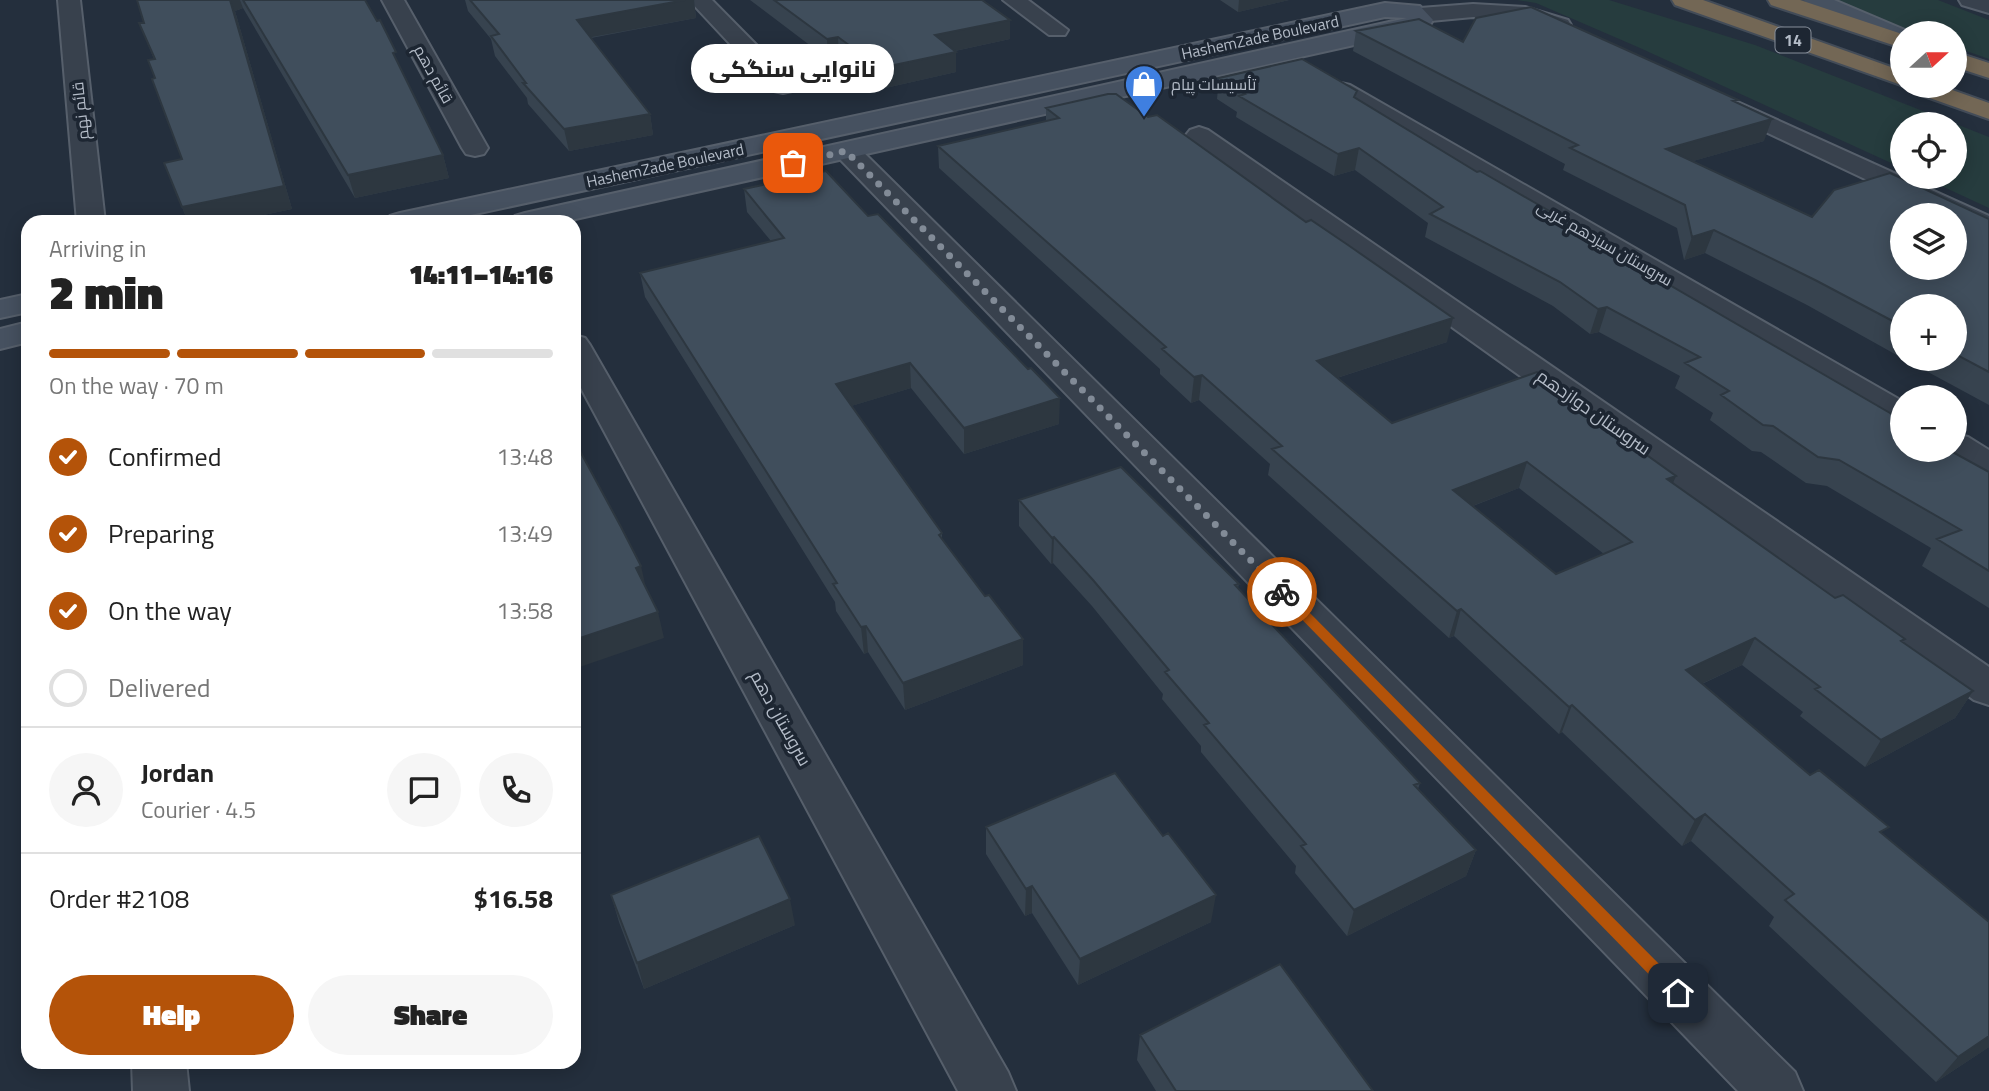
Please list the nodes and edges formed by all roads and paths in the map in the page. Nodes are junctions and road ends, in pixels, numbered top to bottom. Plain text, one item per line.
1 (69, 0) edge
2 (393, 0) edge
3 (699, 0) edge
4 (1014, 0) edge
5 (1683, 0) edge
6 (1779, 0) edge
7 (1815, 0) edge
8 (1970, 0) edge
9 (1989, 6) edge
10 (1420, 15) junction
11 (1890, 29) edge
12 (1057, 30) dead end
13 (1579, 34) edge
14 (1890, 37) edge
15 (1967, 61) edge
16 (1118, 68) junction
17 (1989, 69) edge
18 (1890, 75) edge
19 (1321, 79) edge
20 (1144, 85) junction
21 (783, 86) dead end
22 (1703, 93) edge
23 (1953, 98) edge
24 (1989, 111) edge
25 (1199, 135) dead end
26 (475, 148) dead end
27 (846, 151) junction
28 (90, 215) edge
29 (433, 215) edge
30 (557, 215) edge
31 (1989, 228) edge
32 (21, 304) edge
33 (0, 309) edge
34 (21, 334) edge
35 (0, 339) edge
36 (581, 358) edge
37 (1890, 408) edge
38 (1967, 452) edge
39 (1989, 465) edge
40 (1989, 689) edge
41 (159, 1069) edge
42 (161, 1091) edge
43 (988, 1091) edge
44 (1774, 1091) edge

1 - 28 street, قائم نهم
2 - 26 street, قائم دهم
3 - 21 street
4 - 12 street
5 - 18 highway, 14
6 - 14 highway, 14
7 - 11 street
8 - 9 street
10 - 13 street
10 - 16 street, HashemZade Boulevard
10 - 20 street, HashemZade Boulevard
15 - 17 highway
16 - 20 street
16 - 29 street, HashemZade Boulevard
19 - 37 street, سروستان سیزدهم غربی
20 - 27 street, HashemZade Boulevard
22 - 31 street
23 - 24 highway
25 - 40 street, سروستان دوازدهم
27 - 30 street, HashemZade Boulevard
27 - 44 street
32 - 33 street
34 - 35 street
36 - 43 street, سروستان دهم
38 - 39 street
41 - 42 street

